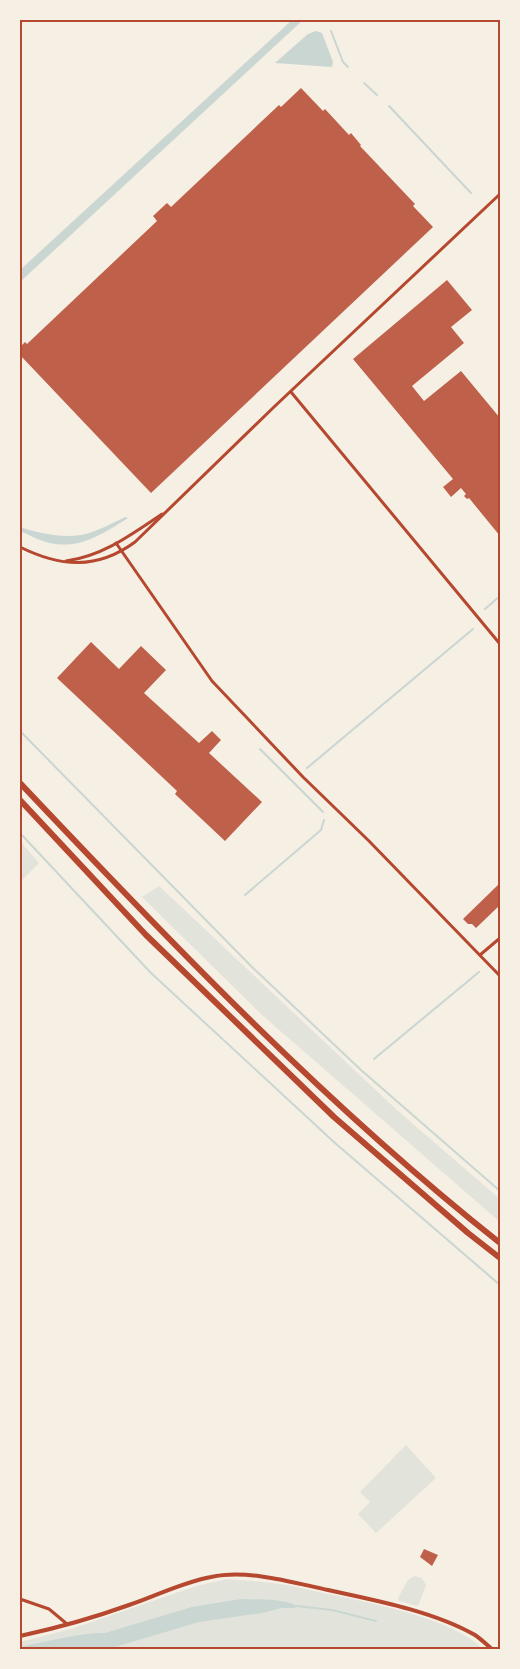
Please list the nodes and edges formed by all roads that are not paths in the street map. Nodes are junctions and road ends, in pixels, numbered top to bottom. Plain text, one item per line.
1 (501, 194) edge
2 (291, 392) junction
3 (166, 512) junction
4 (116, 543) junction
5 (20, 547) edge
6 (122, 552) junction
7 (63, 561) junction
8 (501, 644) edge
9 (20, 783) edge
10 (20, 800) edge
11 (501, 938) edge
12 (480, 956) junction
13 (501, 976) edge
14 (501, 1243) edge
15 (501, 1258) edge
16 (20, 1599) edge
17 (68, 1625) junction
18 (20, 1635) edge
19 (493, 1650) edge

1 - 2 street
2 - 3 street
2 - 8 street
3 - 4 street
3 - 6 street
4 - 6 street
4 - 7 street
5 - 7 street
6 - 7 street
6 - 12 street
9 - 14 highway
10 - 15 highway
11 - 12 street
12 - 13 street
16 - 17 street
17 - 18 street
17 - 19 street

